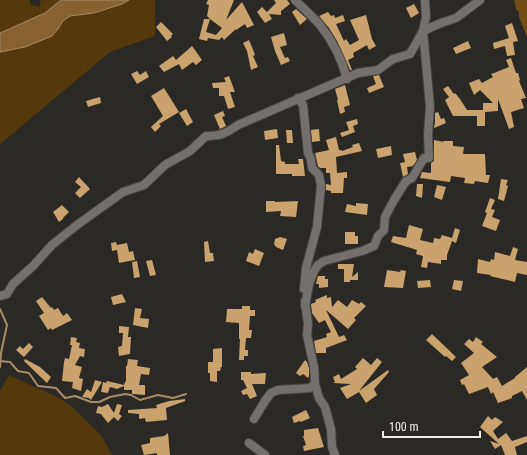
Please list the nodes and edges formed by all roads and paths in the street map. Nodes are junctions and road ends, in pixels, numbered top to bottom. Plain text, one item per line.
1 (295, 0) edge
2 (425, 0) edge
3 (480, 0) edge
4 (423, 31) junction
5 (347, 79) junction
6 (298, 98) junction
7 (0, 296) edge
8 (305, 306) junction
9 (315, 384) junction
10 (254, 419) dead end
11 (249, 443) dead end
12 (265, 455) edge
13 (335, 455) edge

1 - 5 street
2 - 4 street
3 - 4 street
4 - 5 street
4 - 8 street
5 - 6 street
6 - 7 street
6 - 8 street
8 - 9 street
9 - 10 street
9 - 13 street
11 - 12 street

